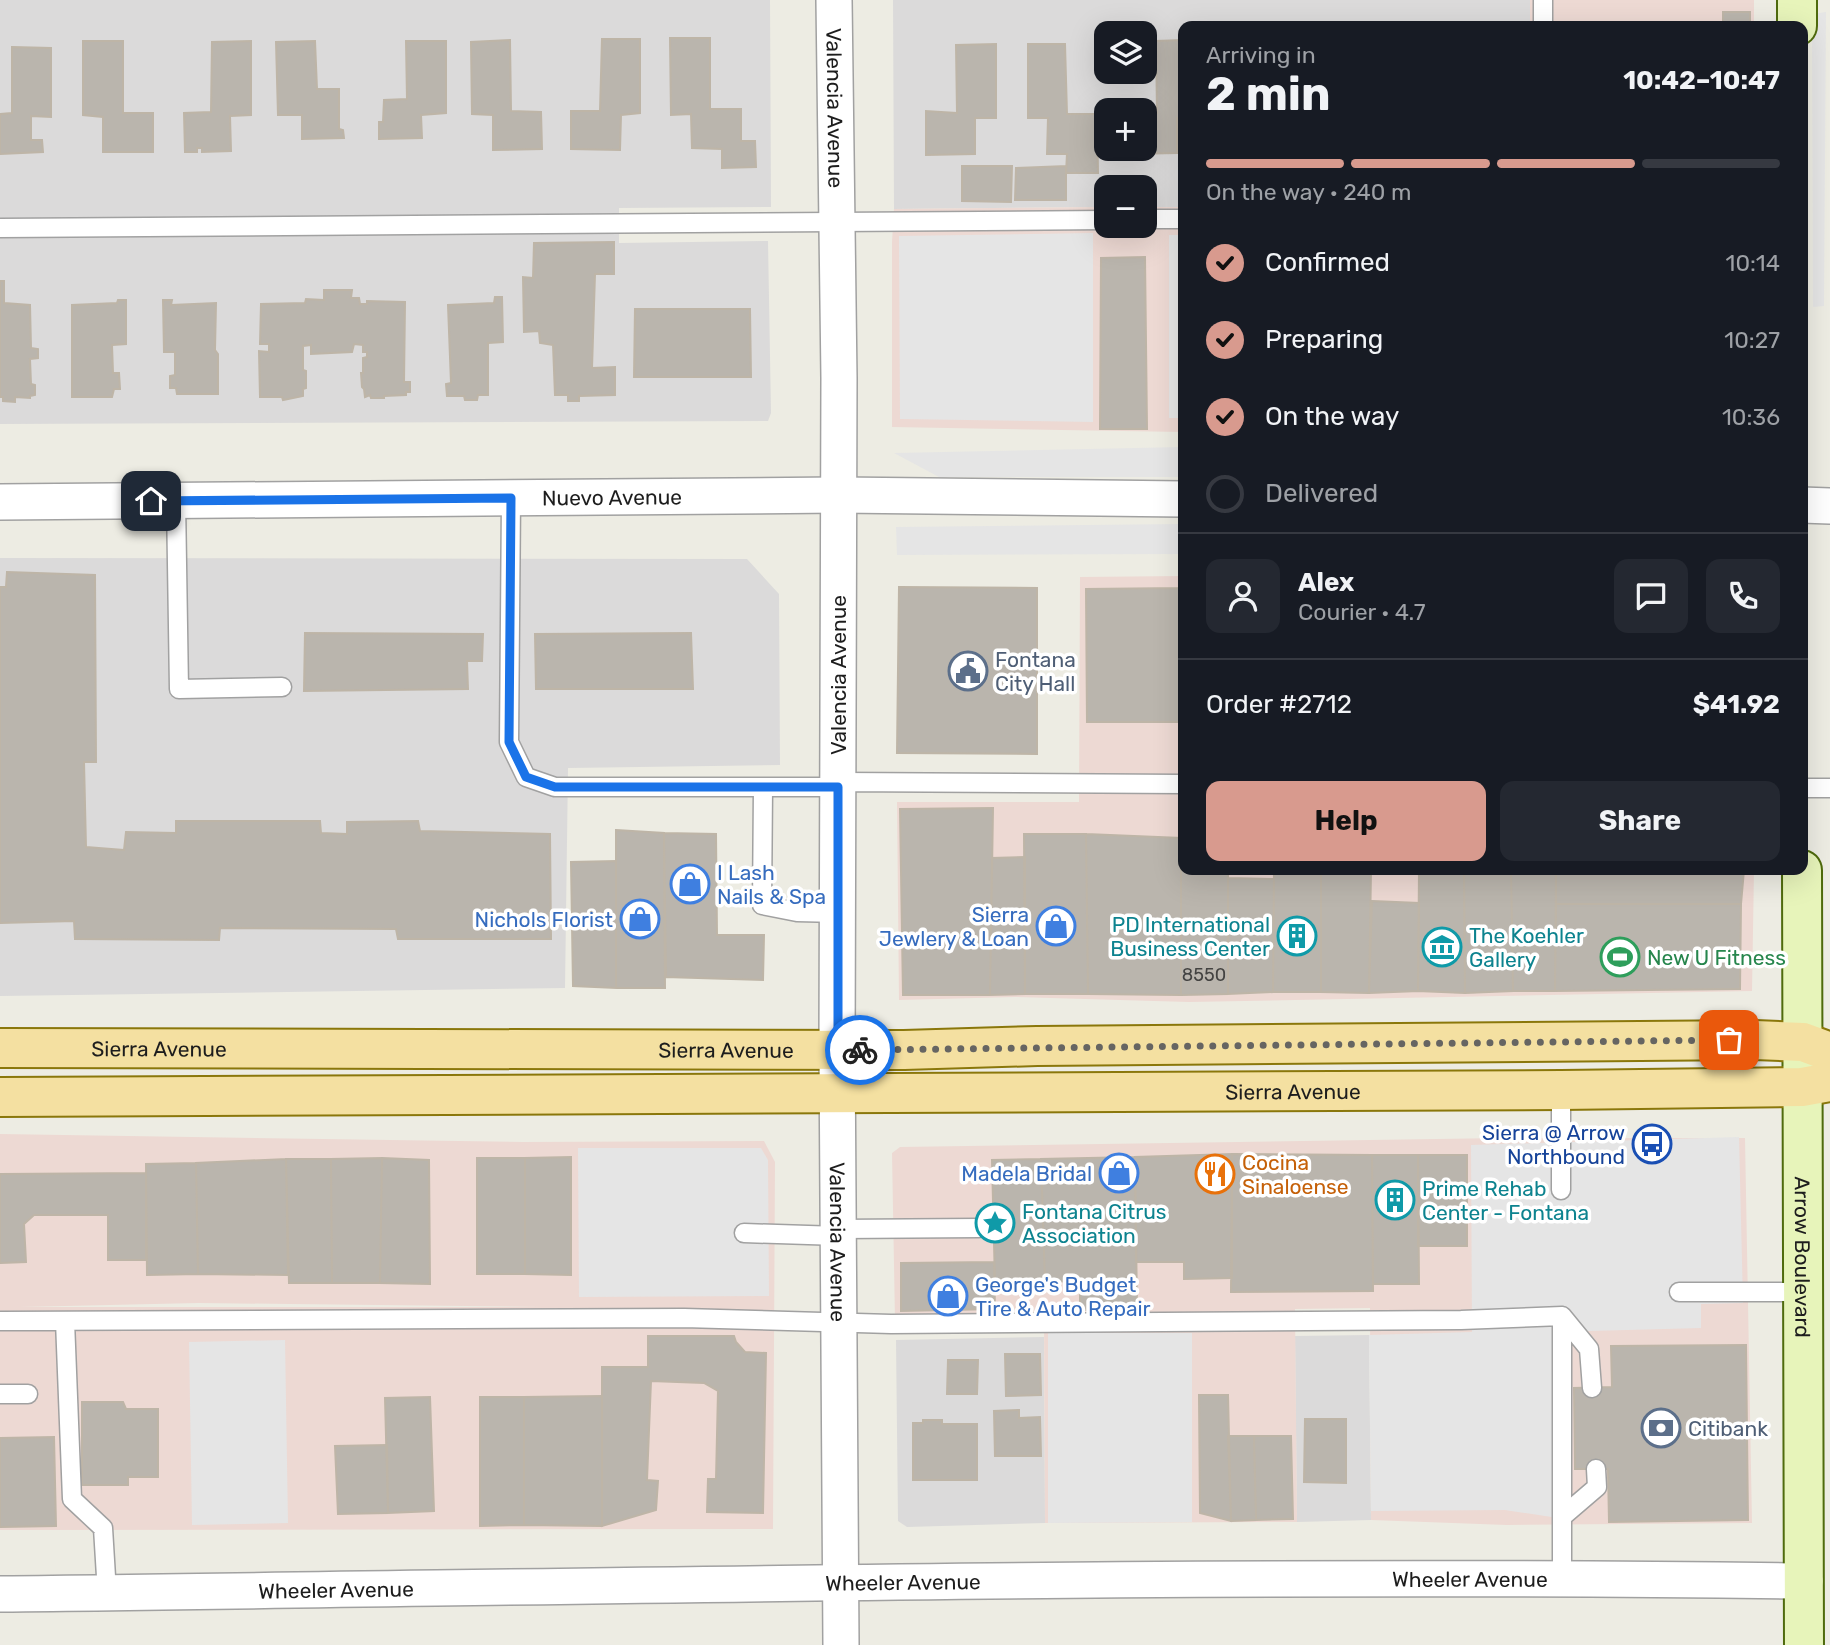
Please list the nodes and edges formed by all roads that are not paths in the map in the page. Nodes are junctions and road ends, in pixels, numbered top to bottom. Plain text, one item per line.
1 (834, 0) edge
2 (1543, 0) edge
3 (1797, 0) edge
4 (1543, 21) edge
5 (1797, 21) edge
6 (1157, 219) edge
7 (1178, 219) edge
8 (1094, 220) edge
9 (836, 223) junction
10 (0, 228) edge
11 (839, 495) junction
12 (511, 498) junction
13 (1178, 499) edge
14 (176, 501) junction
15 (0, 502) edge
16 (1808, 505) edge
17 (1830, 506) edge
18 (282, 687) dead end
19 (838, 785) junction
20 (1178, 785) edge
21 (763, 788) junction
22 (1808, 788) edge
23 (1830, 788) edge
24 (1802, 875) edge
25 (838, 913) junction
26 (1816, 1047) edge
27 (0, 1048) edge
28 (838, 1050) junction
29 (1816, 1085) edge
30 (1561, 1090) junction
31 (838, 1093) junction
32 (0, 1097) edge
33 (1561, 1190) dead end
34 (979, 1228) dead end
35 (839, 1232) junction
36 (744, 1233) dead end
37 (1803, 1292) junction
38 (1678, 1293) dead end
39 (1562, 1316) junction
40 (0, 1321) edge
41 (65, 1321) junction
42 (839, 1324) junction
43 (1592, 1388) dead end
44 (0, 1394) edge
45 (29, 1394) dead end
46 (1596, 1469) dead end
47 (1562, 1517) junction
48 (1562, 1577) junction
49 (1805, 1581) junction
50 (841, 1582) junction
51 (107, 1593) junction
52 (0, 1594) edge
53 (841, 1645) edge
54 (1804, 1645) edge

1 - 9 street, Valencia Avenue
2 - 4 lane
3 - 5 main road
6 - 7 lane
8 - 9 lane
9 - 10 lane
9 - 11 street, Valencia Avenue
11 - 12 street, Nuevo Avenue
11 - 13 street, Nuevo Avenue
11 - 19 street, Valencia Avenue
12 - 14 street, Nuevo Avenue
12 - 21 lane
14 - 15 street, Nuevo Avenue
14 - 18 lane
16 - 17 street
19 - 20 lane
19 - 21 lane
19 - 25 street, Valencia Avenue
21 - 25 lane
22 - 23 lane
24 - 26 main road, Arrow Boulevard
25 - 28 street, Valencia Avenue
26 - 28 main road, Sierra Avenue
26 - 29 main road, Arrow Boulevard
27 - 28 main road, Sierra Avenue
28 - 31 street, Valencia Avenue
29 - 30 main road, Sierra Avenue
29 - 37 main road, Arrow Boulevard
30 - 31 main road, Sierra Avenue
30 - 33 lane
31 - 32 main road, Sierra Avenue
31 - 35 street, Valencia Avenue
34 - 35 lane
35 - 36 lane
35 - 42 street, Valencia Avenue
37 - 38 lane
37 - 49 main road, Arrow Boulevard
39 - 42 lane
39 - 43 lane
39 - 47 lane
40 - 41 lane
41 - 42 lane
41 - 51 lane
42 - 50 street, Valencia Avenue
44 - 45 lane
46 - 47 lane
47 - 48 lane
48 - 49 street, Wheeler Avenue
48 - 50 street, Wheeler Avenue
49 - 54 main road, Arrow Boulevard
50 - 51 street, Wheeler Avenue
50 - 53 street, Valencia Avenue
51 - 52 street, Wheeler Avenue

